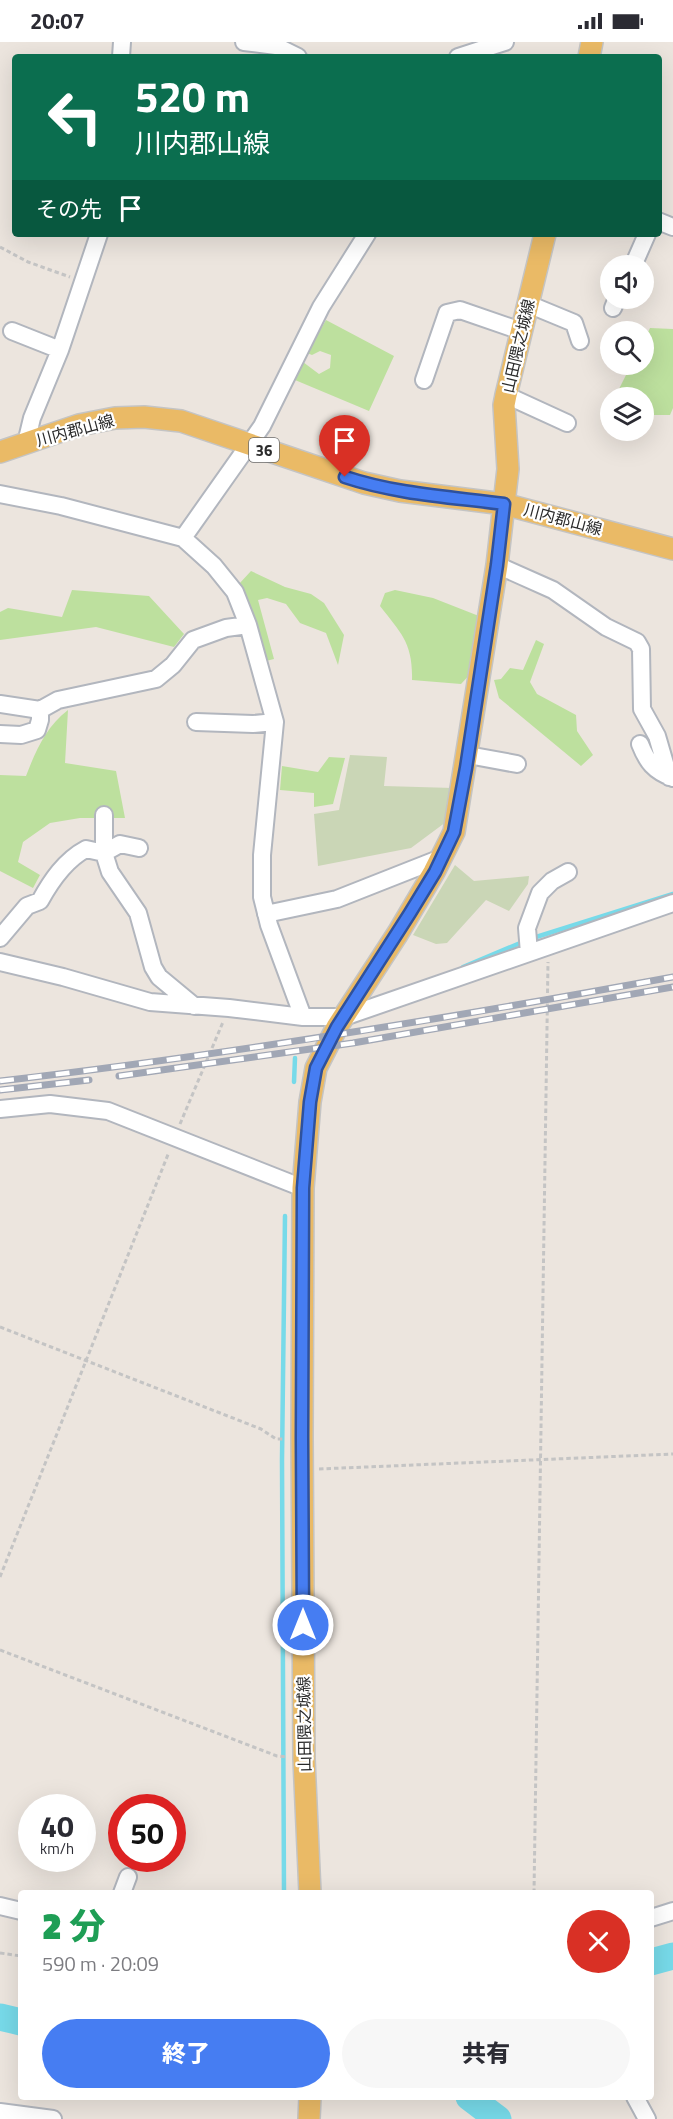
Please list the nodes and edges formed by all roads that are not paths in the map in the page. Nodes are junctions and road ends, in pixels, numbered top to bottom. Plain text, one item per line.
1 (244, 42) edge
2 (506, 42) edge
3 (276, 44) edge
4 (293, 54) edge
5 (468, 54) edge
6 (98, 237) edge
7 (366, 237) edge
8 (544, 237) edge
9 (646, 237) edge
10 (638, 255) edge
11 (528, 304) junction
12 (12, 331) dead end
13 (521, 331) junction
14 (580, 341) dead end
15 (60, 350) junction
16 (424, 380) dead end
17 (506, 395) junction
18 (567, 423) dead end
19 (26, 443) junction
20 (248, 445) junction
21 (0, 452) edge
22 (0, 494) edge
23 (504, 504) junction
24 (183, 538) junction
25 (673, 549) edge
26 (497, 565) junction
27 (248, 625) junction
28 (0, 704) edge
29 (40, 710) junction
30 (196, 722) dead end
31 (275, 722) junction
32 (0, 734) edge
33 (640, 744) dead end
34 (468, 755) junction
35 (517, 764) dead end
36 (671, 777) edge
37 (104, 815) dead end
38 (139, 848) dead end
39 (104, 853) junction
40 (441, 858) junction
41 (568, 872) dead end
42 (673, 903) edge
43 (266, 914) junction
44 (0, 938) edge
45 (528, 944) junction
46 (0, 962) edge
47 (194, 1006) junction
48 (303, 1017) junction
49 (344, 1017) junction
50 (0, 1109) edge
51 (303, 1188) junction
52 (128, 1877) dead end
53 (123, 1890) edge
54 (310, 1890) edge
55 (0, 1906) edge
56 (18, 1910) edge
57 (673, 1911) edge
58 (654, 1917) edge
59 (310, 2100) edge
60 (637, 2100) edge
61 (0, 2112) edge
62 (53, 2119) edge
63 (309, 2119) edge
64 (647, 2119) edge

1 - 3 street
2 - 5 street
3 - 4 street
6 - 15 street
7 - 20 street
8 - 11 main road, 山田隈之城線
9 - 10 street
11 - 13 main road, 山田隈之城線
11 - 14 street
12 - 15 street
13 - 16 street
13 - 17 main road, 山田隈之城線
15 - 19 street
17 - 18 street
17 - 23 main road, 山田隈之城線
19 - 20 main road, 川内郡山線 / 36
19 - 21 main road, 川内郡山線 / 36
20 - 23 main road, 川内郡山線 / 36
20 - 24 street
22 - 24 street
23 - 25 main road, 川内郡山線 / 36
23 - 26 main road, 山田隈之城線
24 - 27 street
26 - 34 main road, 山田隈之城線
26 - 36 street
27 - 29 street
27 - 31 street
28 - 29 street
29 - 32 street
30 - 31 street
31 - 43 street
33 - 36 street
34 - 35 street
34 - 40 main road, 山田隈之城線
37 - 39 street
38 - 39 street
39 - 44 street
39 - 47 street
40 - 43 street
40 - 49 main road, 山田隈之城線
41 - 45 street
42 - 45 street
43 - 48 street
45 - 49 street
46 - 47 street
47 - 48 street
48 - 49 street
49 - 51 main road, 山田隈之城線
50 - 51 street
51 - 54 main road, 山田隈之城線
52 - 53 street
55 - 56 street
57 - 58 street
59 - 63 main road
60 - 64 street
61 - 62 street

